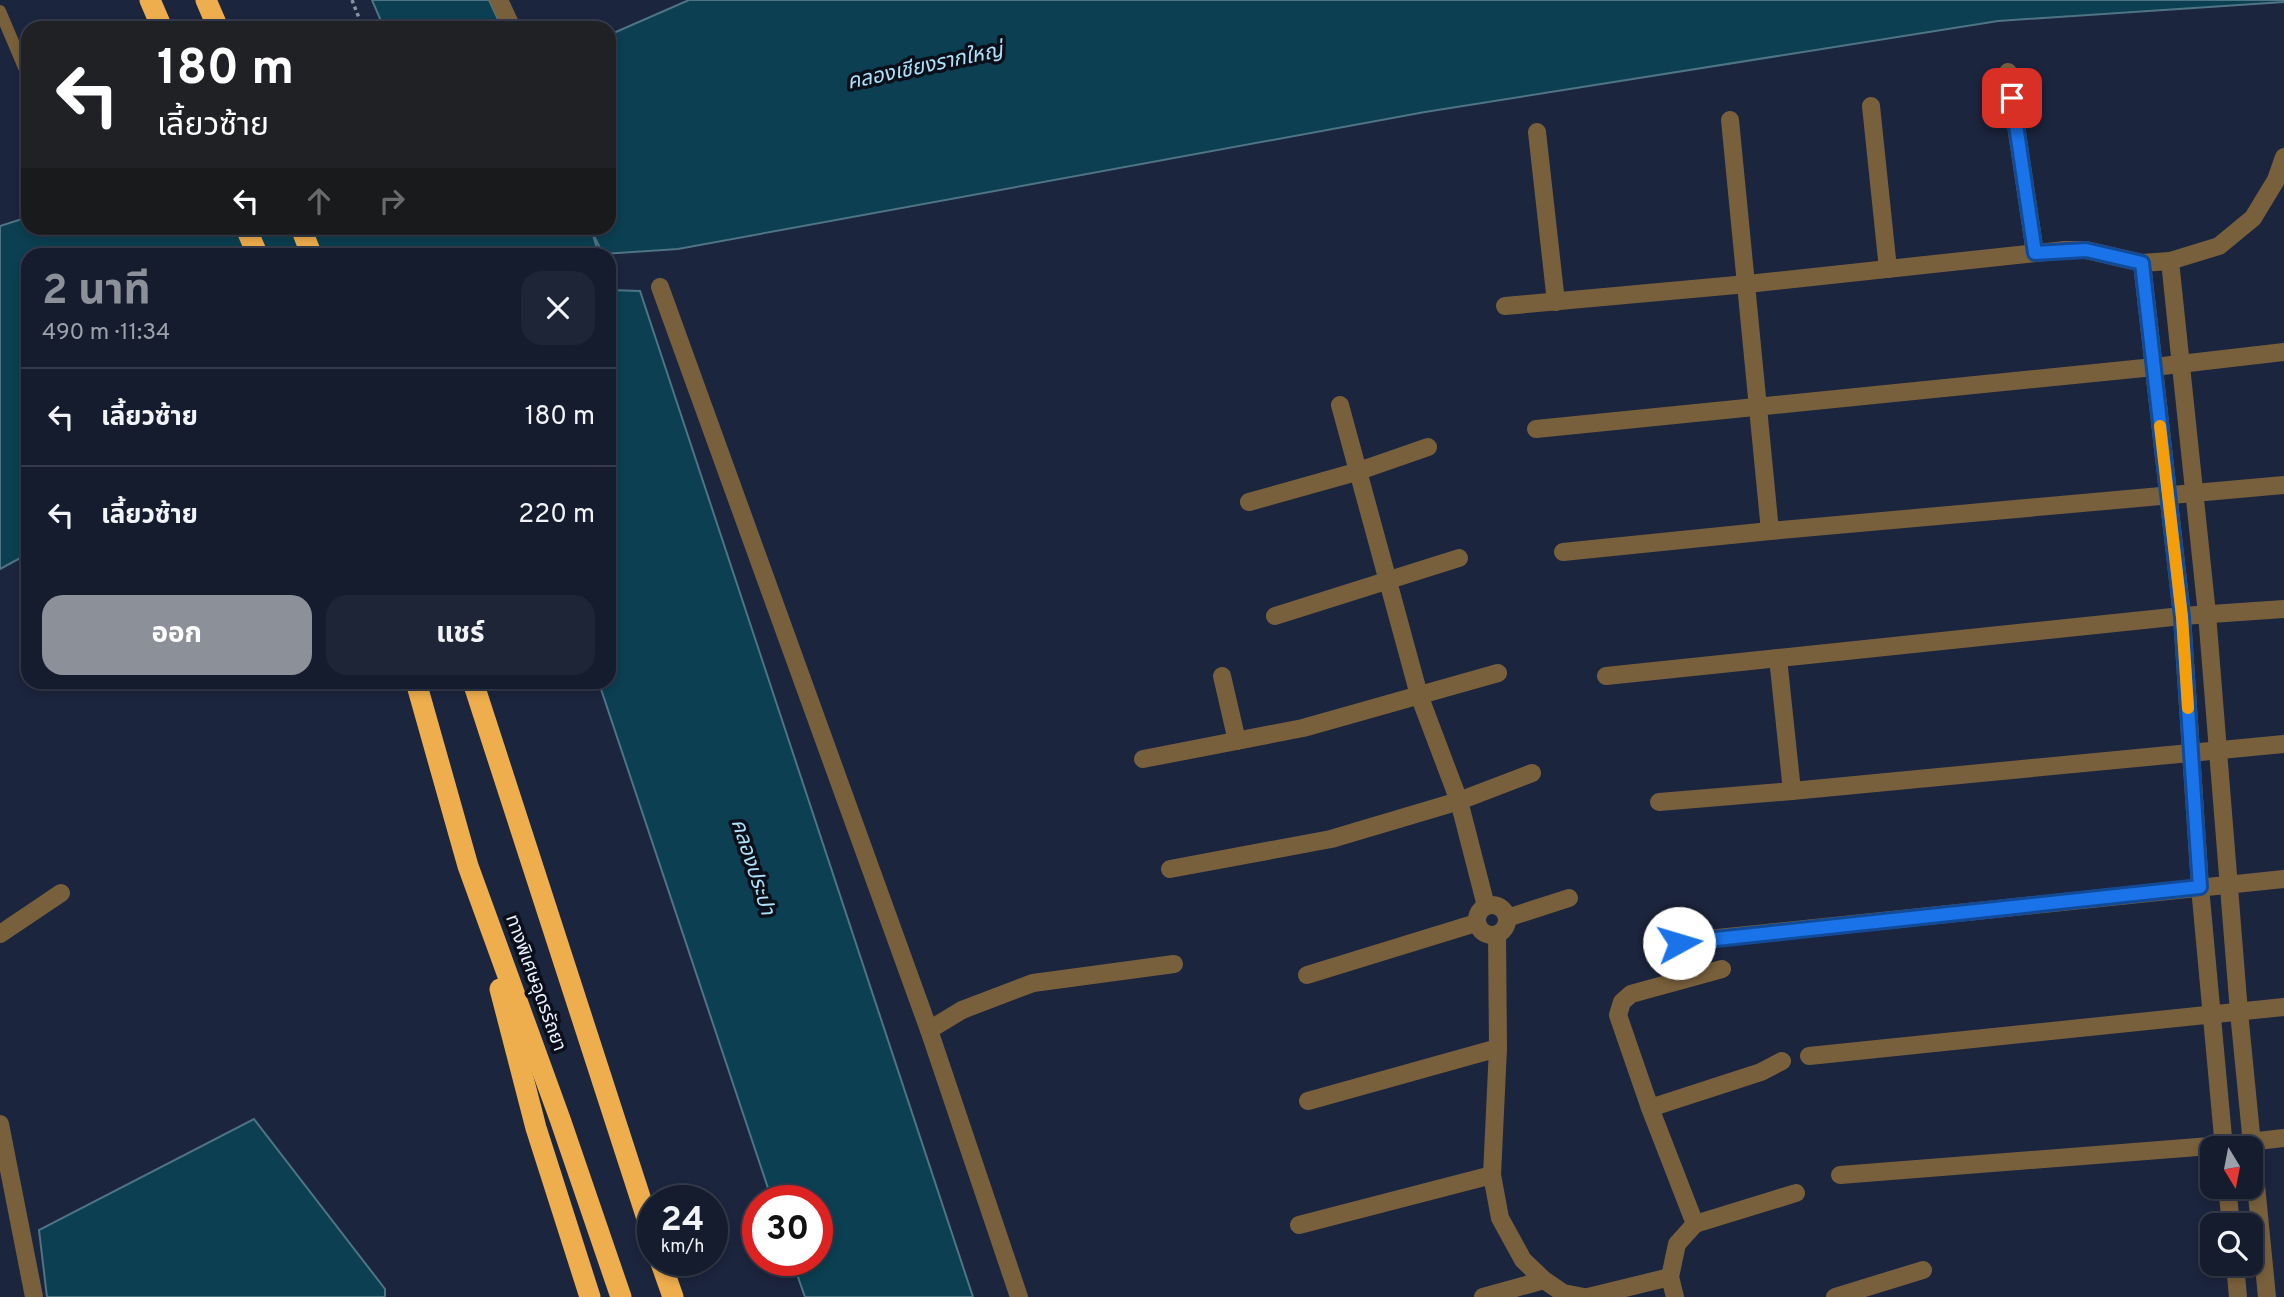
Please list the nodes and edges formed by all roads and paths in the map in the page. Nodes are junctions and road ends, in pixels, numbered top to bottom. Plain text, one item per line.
1 (150, 0) edge
2 (206, 0) edge
3 (352, 0) edge
4 (499, 0) edge
5 (0, 11) edge
6 (159, 21) edge
7 (215, 21) edge
8 (360, 21) edge
9 (509, 21) edge
10 (21, 60) edge
11 (2008, 72) dead end
12 (1871, 106) dead end
13 (1730, 120) dead end
14 (1537, 132) dead end
15 (2284, 157) edge
16 (2035, 253) junction
17 (2169, 261) junction
18 (2142, 263) junction
19 (1888, 269) junction
20 (1747, 284) junction
21 (660, 287) dead end
22 (1556, 302) junction
23 (1505, 306) dead end
24 (2284, 352) edge
25 (2180, 363) junction
26 (2154, 367) junction
27 (1340, 405) dead end
28 (1759, 407) junction
29 (1536, 429) dead end
30 (1428, 447) dead end
31 (1356, 472) junction
32 (2284, 485) edge
33 (2194, 492) junction
34 (2168, 496) junction
35 (1249, 502) dead end
36 (1770, 531) junction
37 (1563, 552) dead end
38 (1459, 558) dead end
39 (1387, 580) junction
40 (2284, 609) edge
41 (2207, 614) junction
42 (1275, 616) dead end
43 (2182, 617) junction
44 (1778, 658) junction
45 (1497, 673) dead end
46 (1222, 676) dead end
47 (1606, 676) dead end
48 (418, 689) edge
49 (475, 689) edge
50 (1419, 695) junction
51 (1237, 741) junction
52 (2284, 744) edge
53 (2219, 749) junction
54 (2191, 752) junction
55 (1143, 759) dead end
56 (1532, 773) dead end
57 (1792, 792) junction
58 (1459, 801) junction
59 (1659, 802) dead end
60 (468, 866) junction
61 (1170, 869) dead end
62 (2284, 879) edge
63 (2228, 884) junction
64 (2200, 887) junction
65 (61, 893) dead end
66 (1569, 898) dead end
67 (1486, 906) junction
68 (1507, 918) junction
69 (1476, 923) junction
70 (0, 934) edge
71 (1497, 934) junction
72 (1679, 943) dead end
73 (1174, 964) dead end
74 (1722, 969) dead end
75 (1307, 975) dead end
76 (2284, 1007) edge
77 (2239, 1012) junction
78 (2213, 1014) junction
79 (929, 1030) junction
80 (1497, 1048) junction
81 (1809, 1056) dead end
82 (1782, 1061) dead end
83 (1308, 1101) dead end
84 (1650, 1108) junction
85 (1, 1134) edge
86 (2222, 1136) edge
87 (2252, 1136) edge
88 (2284, 1138) edge
89 (2263, 1140) edge
90 (2200, 1148) edge
91 (1492, 1175) junction
92 (1840, 1175) dead end
93 (637, 1188) edge
94 (1796, 1193) dead end
95 (2258, 1199) edge
96 (1695, 1224) junction
97 (1299, 1225) dead end
98 (1923, 1270) dead end
99 (666, 1276) edge
100 (2236, 1276) edge
101 (1670, 1277) junction
102 (1544, 1280) junction
103 (34, 1297) edge
104 (590, 1297) edge
105 (621, 1297) edge
106 (673, 1297) edge
107 (1019, 1297) edge
108 (1483, 1297) edge
109 (1586, 1297) edge
110 (1675, 1297) edge
111 (1835, 1297) edge
112 (2238, 1297) edge
113 (2267, 1297) edge

1 - 6 highway
2 - 7 highway
3 - 8 path
4 - 9 street
5 - 10 lane
11 - 16 street
12 - 19 street
13 - 20 street
14 - 22 street
15 - 17 street
16 - 18 street
16 - 19 street
17 - 18 street
17 - 25 street
18 - 26 street
19 - 20 street
20 - 22 street
20 - 28 street
21 - 79 street
22 - 23 street
24 - 25 street
25 - 26 street
25 - 33 street
26 - 28 street
26 - 34 street
27 - 31 street
28 - 29 street
28 - 36 street
30 - 31 street
31 - 35 street
31 - 39 street
32 - 33 street
33 - 34 street
33 - 41 street
34 - 36 street
34 - 43 street
36 - 37 street
38 - 39 street
39 - 42 street
39 - 50 street
40 - 41 street
41 - 43 street
41 - 53 street
43 - 44 street
43 - 54 street
44 - 47 street
44 - 57 street
45 - 50 street
46 - 51 street
48 - 60 highway, ทางพิเศษอุดรรัถยา
49 - 93 highway, ทางพิเศษอุดรรัถยา
50 - 51 street
50 - 58 street
51 - 55 street
52 - 53 street
53 - 54 street
53 - 63 street
54 - 57 street
54 - 64 street
56 - 58 street
57 - 59 street
58 - 61 street
58 - 67 street
60 - 104 highway
60 - 105 highway, ทางพิเศษอุดรรัถยา
62 - 63 street
63 - 64 street
63 - 77 street
64 - 72 street
64 - 78 street
65 - 70 street
66 - 68 street
67 - 68 street
67 - 69 street
68 - 71 street
69 - 71 street
69 - 75 street
71 - 80 street
73 - 79 street
74 - 84 street
76 - 77 street
77 - 78 street
77 - 87 street
78 - 81 street
78 - 86 street
79 - 107 street
80 - 83 street
80 - 91 street
82 - 84 street
84 - 96 street
85 - 103 street
88 - 89 street
90 - 92 street
91 - 97 street
91 - 102 street
94 - 96 street
95 - 113 street
96 - 101 street
98 - 111 street
99 - 106 highway
100 - 112 street
101 - 109 street
101 - 110 street
102 - 108 street
102 - 109 street

